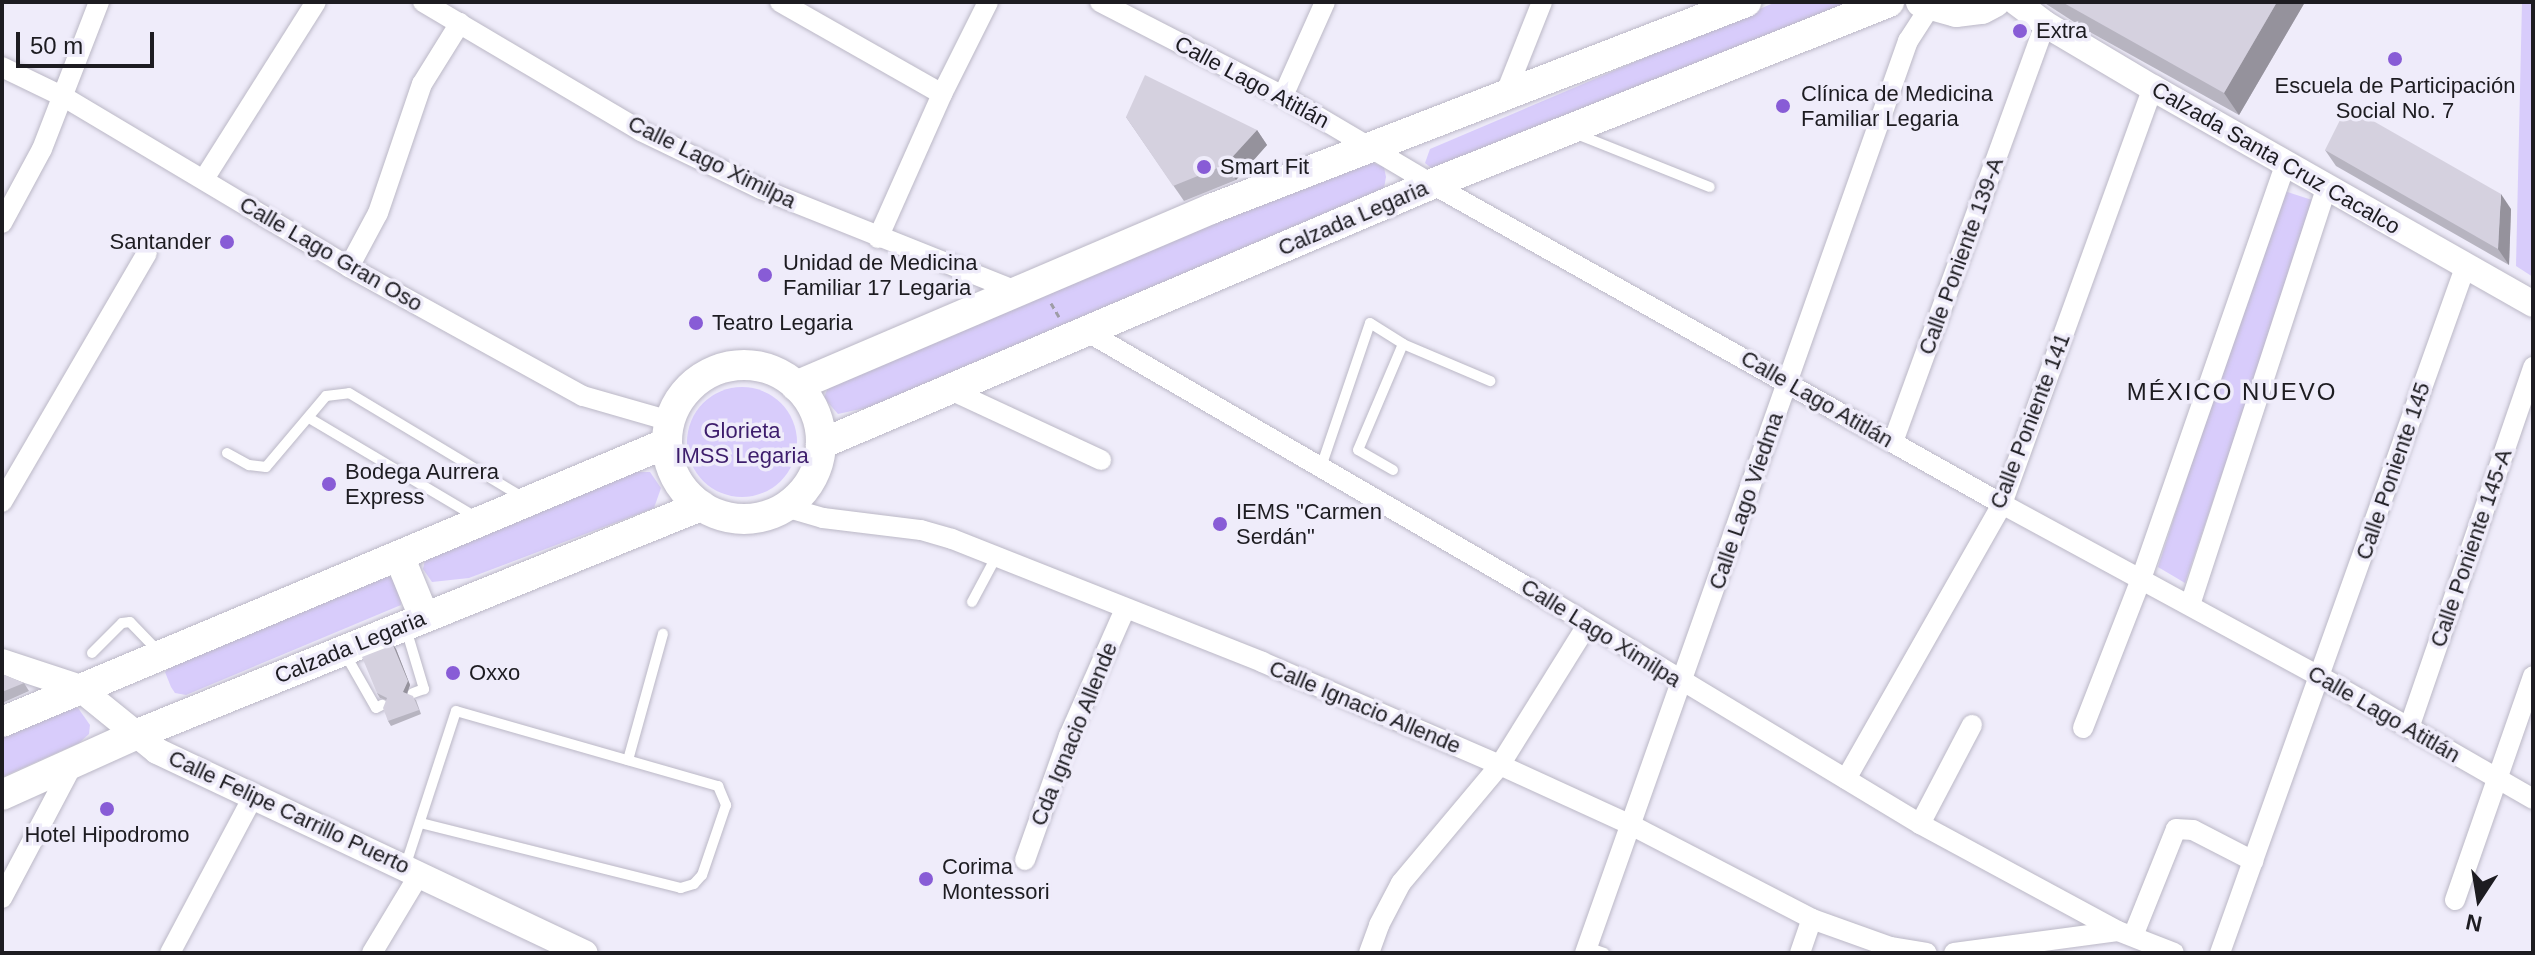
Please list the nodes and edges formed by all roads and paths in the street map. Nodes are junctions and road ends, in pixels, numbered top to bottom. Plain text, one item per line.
1 (99, 2) edge
2 (316, 2) edge
3 (423, 2) edge
4 (780, 2) edge
5 (988, 2) edge
6 (1100, 2) edge
7 (1325, 2) edge
8 (1542, 2) edge
9 (1746, 2) edge
10 (1889, 2) edge
11 (2014, 3) edge
12 (1926, 4) edge
13 (460, 23) junction
14 (2045, 24) junction
15 (2, 67) edge
16 (2153, 88) junction
17 (942, 94) junction
18 (1505, 95) junction
19 (1283, 96) junction
20 (64, 97) junction
21 (1569, 131) junction
22 (1370, 146) junction
23 (2286, 162) junction
24 (204, 179) junction
25 (1432, 184) junction
26 (2327, 186) junction
27 (1710, 187) dead end
28 (2, 223) edge
29 (878, 238) junction
30 (147, 253) dead end
31 (2466, 265) junction
32 (349, 267) junction
33 (1027, 286) junction
34 (2533, 304) edge
35 (1079, 334) junction
36 (1403, 344) junction
37 (2533, 367) edge
38 (1490, 381) dead end
39 (1787, 381) junction
40 (796, 386) junction
41 (946, 388) junction
42 (309, 418) junction
43 (668, 432) junction
44 (1893, 442) junction
45 (821, 444) junction
46 (227, 453) dead end
47 (1101, 460) dead end
48 (1321, 467) junction
49 (1393, 470) dead end
50 (529, 501) junction
51 (2, 502) edge
52 (2002, 504) junction
53 (701, 506) junction
54 (785, 507) junction
55 (482, 521) junction
56 (399, 556) junction
57 (996, 557) junction
58 (2141, 579) junction
59 (972, 602) dead end
60 (2190, 605) junction
61 (1125, 609) junction
62 (414, 621) junction
63 (1587, 625) junction
64 (663, 634) dead end
65 (343, 650) junction
66 (92, 653) dead end
67 (161, 653) junction
68 (2, 662) edge
69 (2533, 676) edge
70 (2321, 677) junction
71 (1682, 683) junction
72 (78, 687) junction
73 (413, 693) edge
74 (382, 705) edge
75 (2, 722) edge
76 (1972, 725) dead end
77 (2083, 728) dead end
78 (2409, 728) junction
79 (135, 735) junction
80 (628, 760) junction
81 (73, 764) junction
82 (1500, 765) junction
83 (1846, 779) junction
84 (2498, 780) junction
85 (2, 795) edge
86 (253, 797) junction
87 (2533, 799) edge
88 (421, 823) junction
89 (1629, 824) junction
90 (1920, 824) junction
91 (1025, 860) dead end
92 (2253, 861) junction
93 (413, 870) junction
94 (2, 898) edge
95 (2455, 900) dead end
96 (1812, 919) junction
97 (2125, 934) junction
98 (547, 945) edge
99 (1592, 951) edge
100 (170, 953) edge
101 (372, 953) edge
102 (585, 953) edge
103 (1369, 953) edge
104 (1800, 953) edge
105 (1927, 953) edge
106 (1954, 953) edge
107 (2174, 953) edge
108 (2220, 953) edge

1 - 20 street
2 - 24 street
3 - 13 street, Calle Lago Ximilpa
4 - 17 street
5 - 17 street
6 - 19 street, Calle Lago Atitlán
7 - 19 street
8 - 18 street
9 - 18 main road
10 - 21 main road, Calzada Legaria
11 - 12 main road
11 - 14 street, Calzada Santa Cruz Cacalco
12 - 39 street, Calle Lago Viedma
13 - 29 street, Calle Lago Ximilpa
13 - 32 street
14 - 16 street, Calzada Santa Cruz Cacalco
14 - 44 street, Calle Poniente 139-A
15 - 20 street, Calle Lago Gran Oso
16 - 23 street, Calzada Santa Cruz Cacalco
16 - 52 street, Calle Poniente 141
17 - 29 street
18 - 22 main road
19 - 22 street, Calle Lago Atitlán
20 - 24 street, Calle Lago Gran Oso
20 - 28 street
21 - 25 main road, Calzada Legaria
21 - 27 lane
22 - 25 street, Calle Lago Atitlán
22 - 33 main road
23 - 26 street, Calzada Santa Cruz Cacalco
23 - 58 street
24 - 32 street, Calle Lago Gran Oso
25 - 35 main road, Calzada Legaria
25 - 39 street, Calle Lago Atitlán
26 - 31 street, Calzada Santa Cruz Cacalco
26 - 60 street
29 - 33 street, Calle Lago Ximilpa
30 - 51 street
31 - 34 street, Calzada Santa Cruz Cacalco
31 - 70 street, Calle Poniente 145
32 - 43 street, Calle Lago Gran Oso
33 - 35 path
33 - 40 main road
35 - 41 main road, Calzada Legaria
35 - 48 street, Calle Lago Ximilpa
36 - 38 lane
36 - 48 lane
36 - 49 lane
37 - 78 street, Calle Poniente 145-A
39 - 44 street, Calle Lago Atitlán
39 - 71 street, Calle Lago Viedma
40 - 43 main road
40 - 45 main road
41 - 45 main road, Calzada Legaria
41 - 47 street
42 - 46 lane
42 - 50 lane
42 - 55 lane
43 - 50 main road
43 - 53 main road
44 - 52 street, Calle Lago Atitlán
45 - 54 main road
48 - 63 street, Calle Lago Ximilpa
50 - 55 main road
52 - 58 street, Calle Lago Atitlán
52 - 83 street, Calle Poniente 141
53 - 54 main road
53 - 62 main road, Calzada Legaria
54 - 57 street, Calle Ignacio Allende
55 - 56 main road
56 - 62 main road
56 - 67 main road
57 - 59 lane
57 - 61 street, Calle Ignacio Allende
58 - 60 street, Calle Lago Atitlán
58 - 77 street
60 - 70 street, Calle Lago Atitlán
61 - 82 street, Calle Ignacio Allende
61 - 91 street, Cda Ignacio Allende
62 - 65 main road, Calzada Legaria
62 - 73 lane
63 - 71 street, Calle Lago Ximilpa
63 - 82 street
64 - 80 lane
65 - 74 lane
65 - 79 main road, Calzada Legaria
66 - 67 lane
67 - 72 main road
68 - 72 street, Calle Felipe Carrillo Puerto
69 - 84 street
70 - 78 street, Calle Lago Atitlán
70 - 92 street, Calle Poniente 145
71 - 83 street, Calle Lago Ximilpa
71 - 89 street, Calle Lago Viedma
72 - 75 main road
72 - 79 street, Calle Felipe Carrillo Puerto
76 - 90 street
78 - 84 street, Calle Lago Atitlán
79 - 81 main road, Calzada Legaria
79 - 86 street, Calle Felipe Carrillo Puerto
80 - 88 lane
80 - 88 lane
81 - 85 main road, Calzada Legaria
81 - 94 street
82 - 89 street, Calle Ignacio Allende
82 - 103 street
83 - 90 street, Calle Lago Ximilpa
84 - 87 street, Calle Lago Atitlán
84 - 95 street
86 - 93 street, Calle Felipe Carrillo Puerto
86 - 100 street
88 - 93 lane
89 - 96 street, Calle Ignacio Allende
89 - 99 street, Calle Lago Viedma
90 - 97 street, Calle Lago Ximilpa
92 - 97 street
92 - 108 street, Calle Poniente 145
93 - 98 street, Calle Felipe Carrillo Puerto
93 - 101 street
96 - 104 street
96 - 105 street, Calle Ignacio Allende
97 - 106 street
97 - 107 street
98 - 102 street, Calle Felipe Carrillo Puerto

